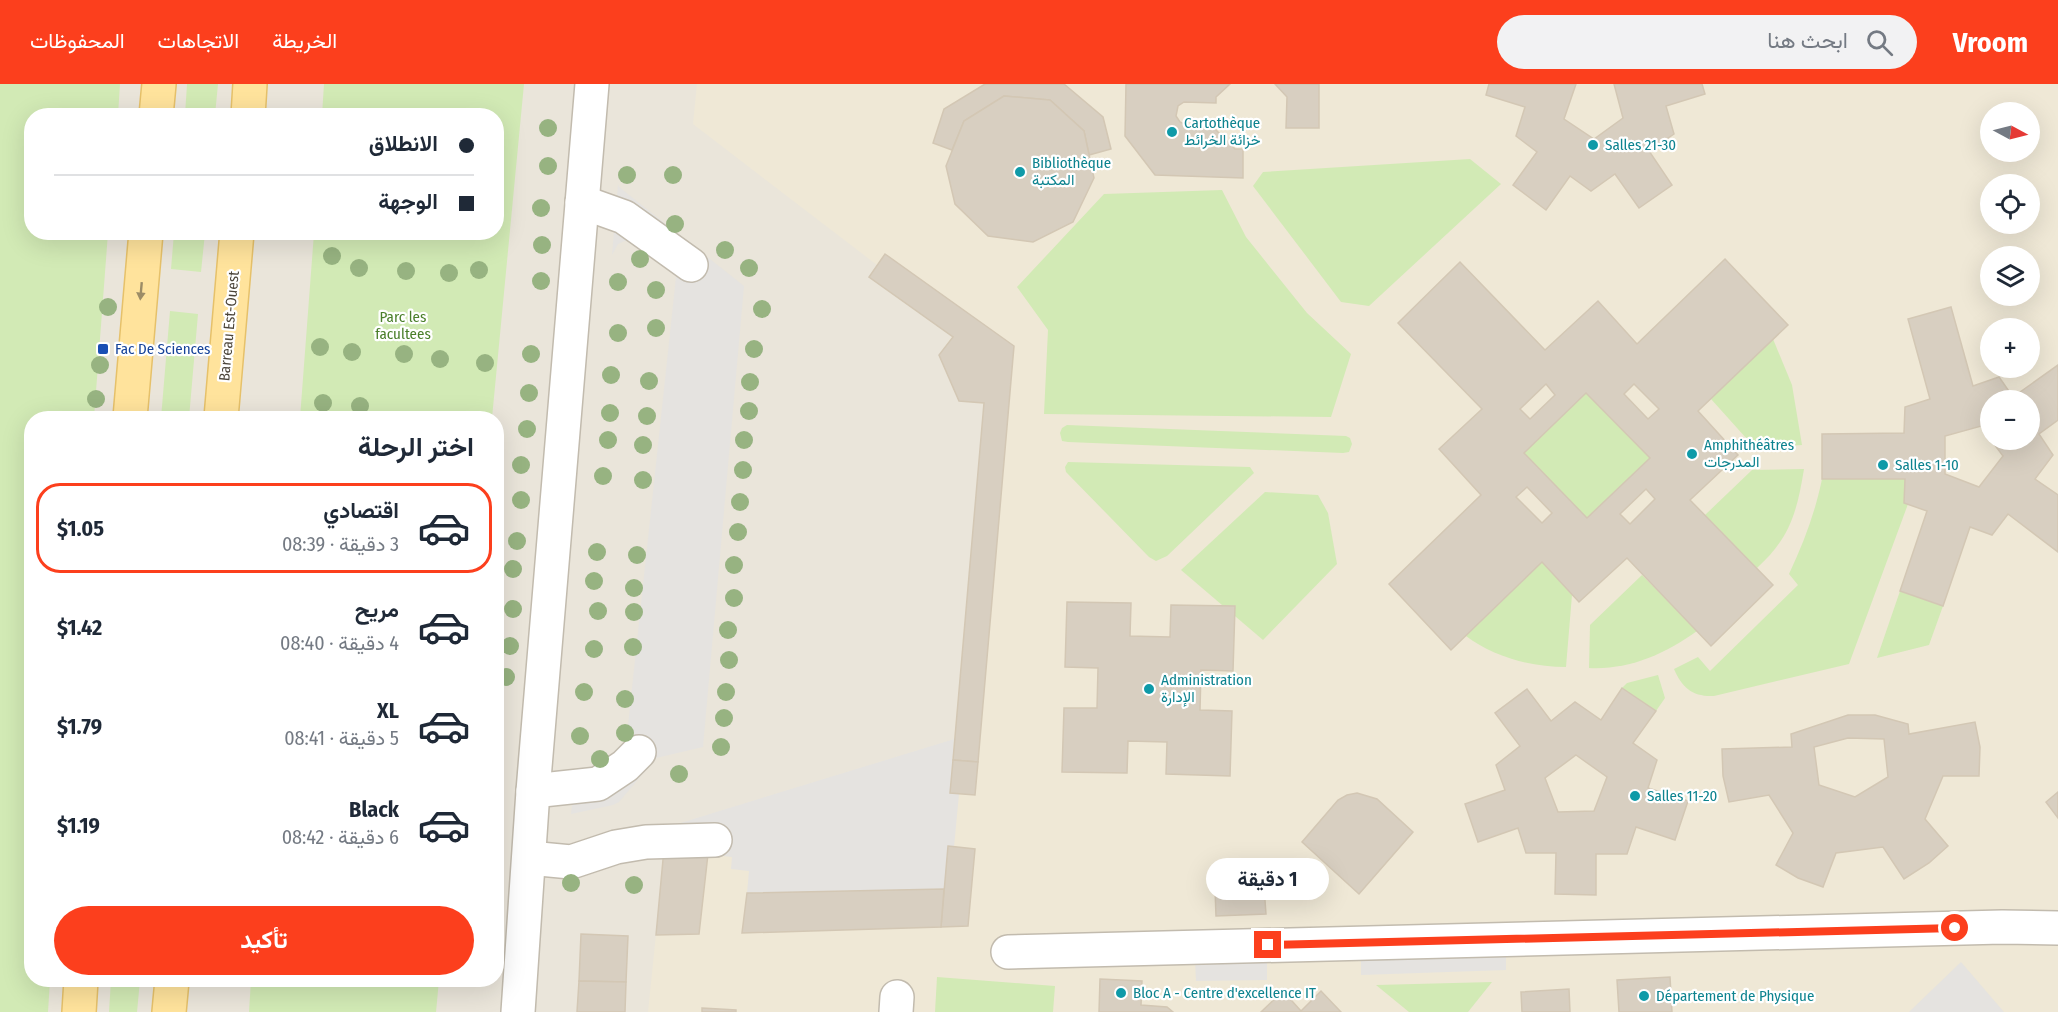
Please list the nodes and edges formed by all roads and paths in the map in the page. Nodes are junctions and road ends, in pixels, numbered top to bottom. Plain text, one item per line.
1 (159, 84) edge
2 (250, 84) edge
3 (592, 84) edge
4 (157, 108) edge
5 (248, 108) edge
6 (582, 202) junction
7 (145, 240) edge
8 (236, 240) edge
9 (691, 265) dead end
10 (131, 411) edge
11 (222, 411) edge
12 (639, 752) dead end
13 (533, 791) junction
14 (715, 840) dead end
15 (529, 858) junction
16 (2058, 928) edge
17 (1008, 952) dead end
18 (81, 987) edge
19 (171, 987) edge
20 (79, 1012) edge
21 (169, 1012) edge
22 (518, 1012) edge

1 - 4 main road
2 - 5 main road
3 - 6 street
6 - 9 street
6 - 13 street
7 -> 10 main road
8 - 11 main road, Barreau Est-Ouest
12 - 13 street
13 - 15 street
14 - 15 street
15 - 22 street
16 - 17 street
18 - 20 main road
19 - 21 main road

